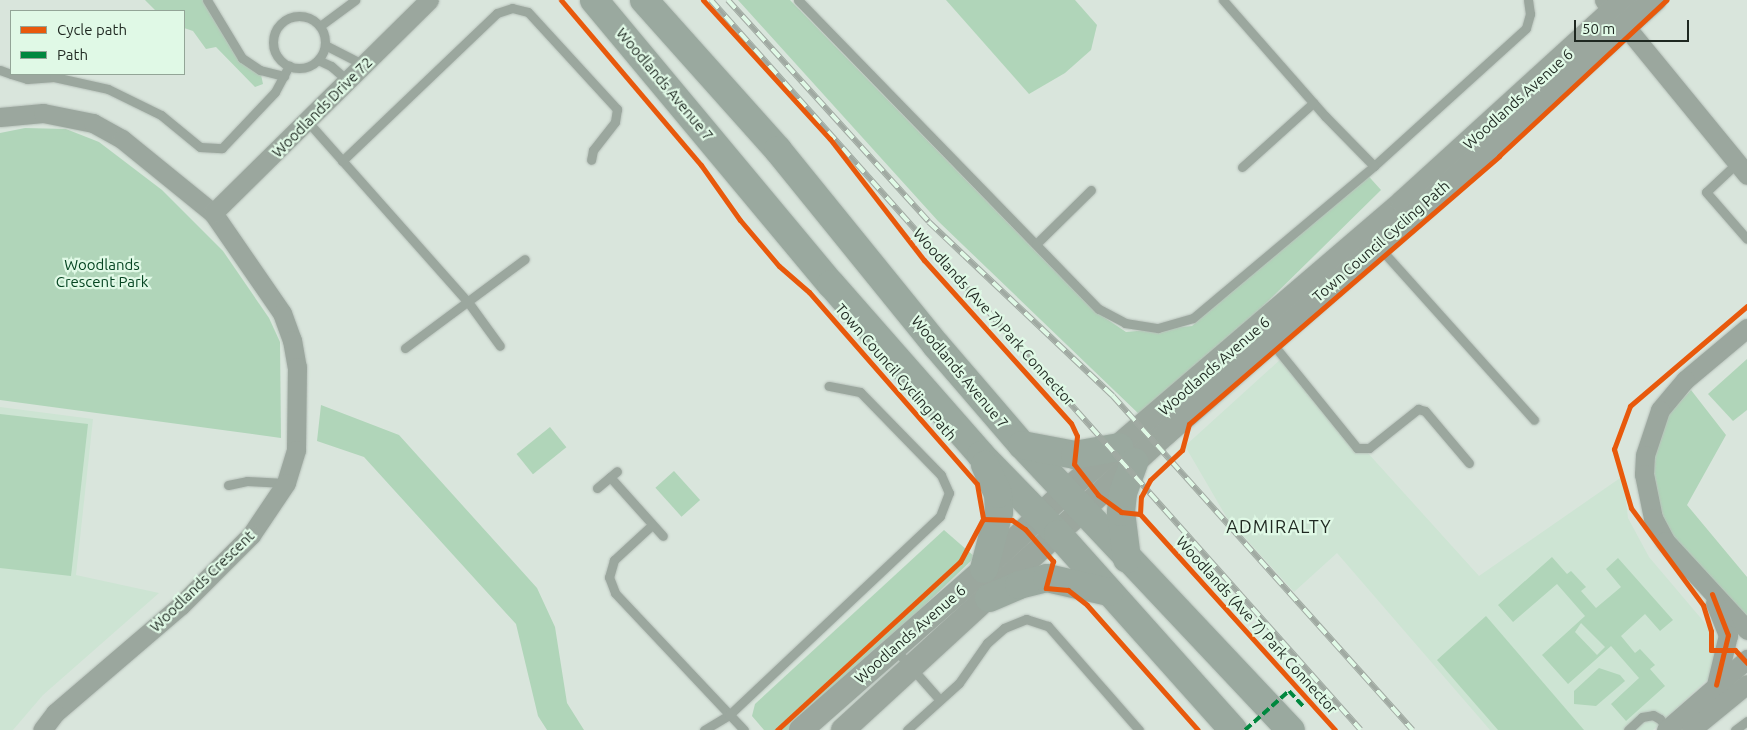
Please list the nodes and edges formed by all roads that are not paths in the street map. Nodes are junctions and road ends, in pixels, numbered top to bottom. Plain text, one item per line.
1 (207, 0) edge
2 (355, 0) edge
3 (430, 0) edge
4 (594, 0) edge
5 (644, 0) edge
6 (798, 0) edge
7 (1223, 0) edge
8 (1528, 0) edge
9 (1654, 0) edge
10 (1616, 16) edge
11 (320, 26) junction
12 (325, 45) junction
13 (318, 60) junction
14 (364, 65) junction
15 (289, 66) junction
16 (14, 75) edge
17 (284, 76) junction
18 (347, 80) junction
19 (1314, 103) junction
20 (0, 116) edge
21 (308, 122) junction
22 (591, 160) dead end
23 (342, 161) junction
24 (1374, 166) junction
25 (1242, 167) dead end
26 (1742, 169) edge
27 (1091, 190) dead end
28 (214, 213) junction
29 (1747, 239) edge
30 (1036, 244) junction
31 (1378, 247) junction
32 (525, 259) dead end
33 (468, 302) junction
34 (1747, 328) edge
35 (1270, 341) junction
36 (500, 346) dead end
37 (405, 348) dead end
38 (829, 386) dead end
39 (1534, 420) dead end
40 (1022, 444) junction
41 (981, 455) junction
42 (1127, 455) junction
43 (1469, 463) dead end
44 (286, 484) junction
45 (228, 485) dead end
46 (597, 488) dead end
47 (1074, 500) junction
48 (1039, 516) junction
49 (652, 525) junction
50 (1058, 534) junction
51 (663, 536) dead end
52 (1127, 559) junction
53 (984, 569) junction
54 (1109, 592) junction
55 (1712, 594) junction
56 (989, 598) junction
57 (1747, 630) edge
58 (894, 647) junction
59 (1747, 659) edge
60 (913, 669) junction
61 (1747, 684) edge
62 (1716, 685) junction
63 (940, 700) junction
64 (729, 715) junction
65 (1747, 721) edge
66 (1667, 729) edge
67 (42, 730) edge
68 (704, 730) edge
69 (744, 730) edge
70 (801, 730) edge
71 (843, 730) edge
72 (907, 730) edge
73 (1139, 730) edge
74 (1234, 730) edge
75 (1291, 730) edge
76 (1628, 730) edge
77 (1691, 730) edge
78 (1735, 730) edge

1 - 17 lane
2 - 11 lane
3 - 14 street, Woodlands Drive 72
4 - 41 main road, Woodlands Avenue 7
5 - 40 main road, Woodlands Avenue 7
6 - 30 lane
7 - 19 lane
8 - 24 lane
9 - 10 street, Woodlands Avenue 6
10 - 26 street
10 - 31 street, Woodlands Avenue 6
10 - 42 street, Woodlands Avenue 6
11 - 12 lane
11 - 15 lane
12 - 13 lane
12 - 14 lane
13 - 15 lane
13 - 18 lane
14 - 18 street, Woodlands Drive 72
15 - 17 lane
16 - 17 lane
18 - 21 street, Woodlands Drive 72
19 - 24 lane
19 - 25 lane
20 - 28 street, Woodlands Crescent
21 - 23 lane
21 - 28 street, Woodlands Drive 72
22 - 23 lane
23 - 33 lane
24 - 30 lane
26 - 29 lane
27 - 30 lane
28 - 44 street, Woodlands Crescent
31 - 35 street, Woodlands Avenue 6
31 - 39 lane
32 - 33 lane
33 - 36 lane
33 - 37 lane
34 - 55 street
35 - 42 street, Woodlands Avenue 6
35 - 43 lane
38 - 64 lane
40 - 42 main road
40 - 47 main road, Woodlands Avenue 7
41 - 48 main road, Woodlands Avenue 7
41 - 53 main road
42 - 47 street, Woodlands Avenue 6
42 - 52 main road
44 - 45 lane
44 - 67 street, Woodlands Crescent
46 - 49 lane
47 - 48 street, Woodlands Avenue 6
47 - 50 street, Woodlands Avenue 6
47 - 52 main road, Woodlands Avenue 7
48 - 50 main road, Woodlands Avenue 7
48 - 53 street, Woodlands Avenue 6
49 - 51 lane
49 - 64 lane
50 - 54 main road, Woodlands Avenue 7
50 - 56 street, Woodlands Avenue 6
52 - 75 main road, Woodlands Avenue 7
53 - 58 street, Woodlands Avenue 6
54 - 56 main road
54 - 74 main road, Woodlands Avenue 7
55 - 57 street
55 - 62 street
56 - 60 street, Woodlands Avenue 6
58 - 60 lane
58 - 70 street, Woodlands Avenue 6
59 - 62 street
60 - 63 lane
60 - 71 street, Woodlands Avenue 6
61 - 77 street
62 - 66 street
63 - 72 lane
63 - 73 lane
64 - 68 lane
64 - 69 lane
65 - 78 lane
66 - 76 lane

